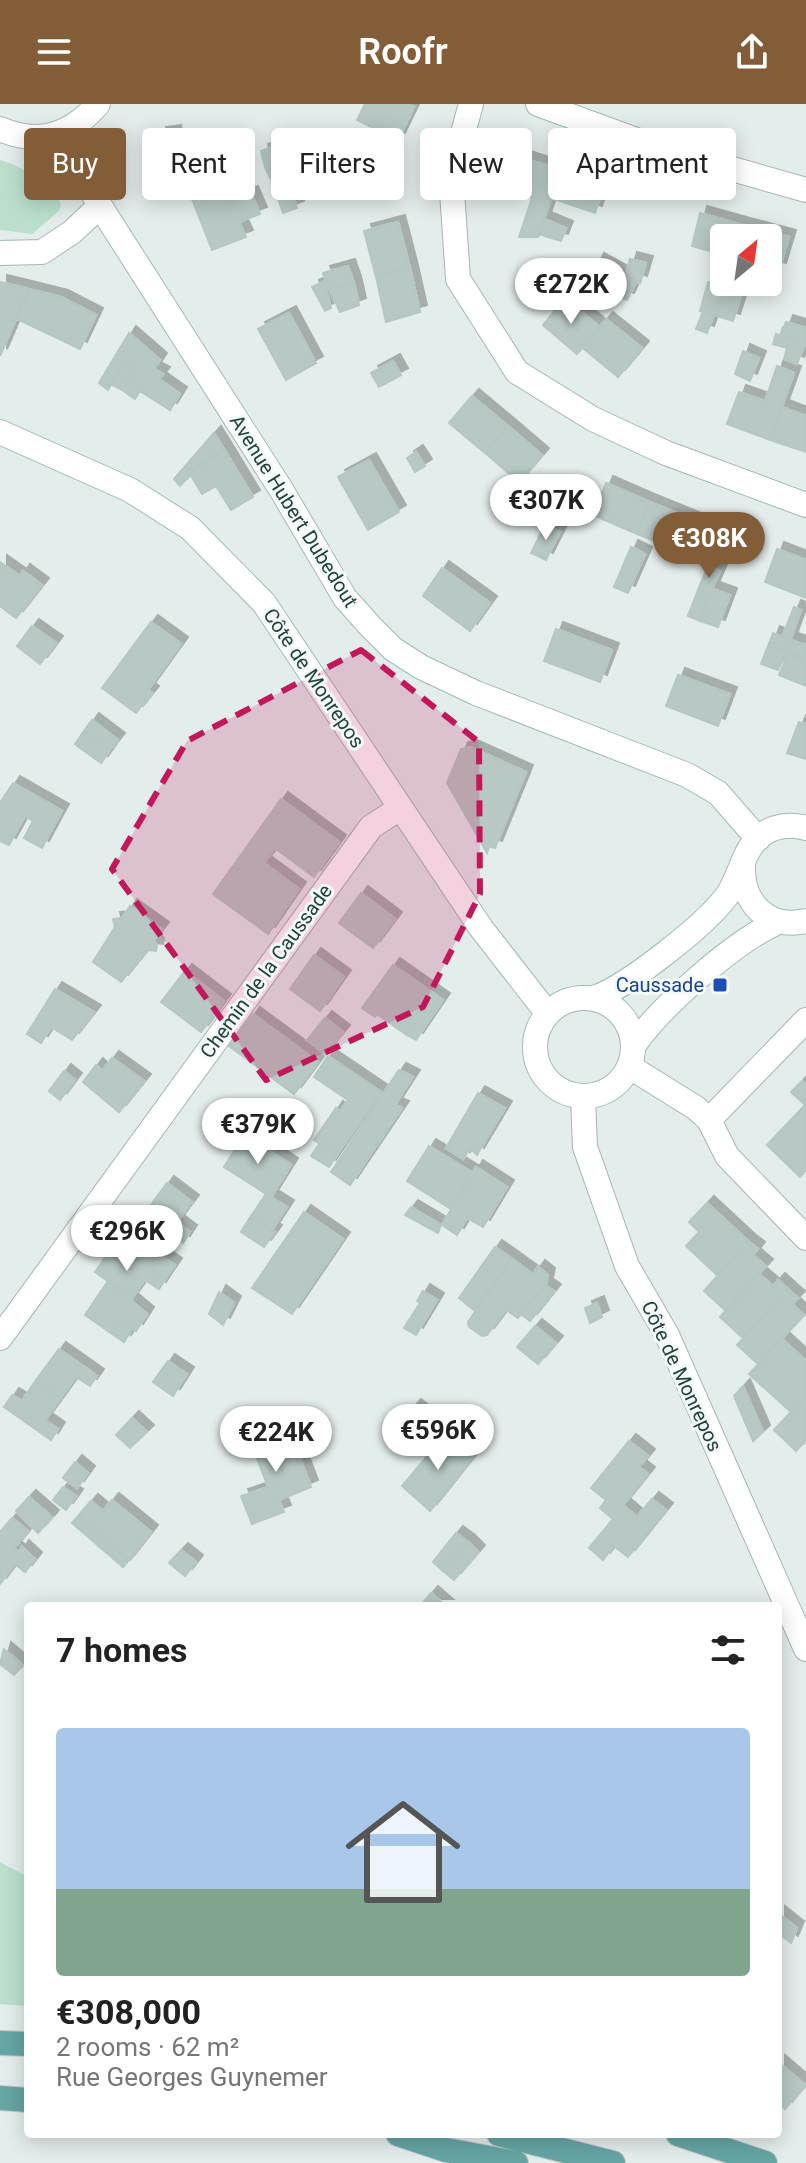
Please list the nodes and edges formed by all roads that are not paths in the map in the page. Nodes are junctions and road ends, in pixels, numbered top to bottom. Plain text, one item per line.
1 (98, 104) edge
2 (471, 104) edge
3 (538, 104) edge
4 (72, 128) edge
5 (0, 129) edge
6 (24, 137) edge
7 (806, 190) edge
8 (97, 200) edge
9 (100, 206) junction
10 (0, 253) edge
11 (0, 432) edge
12 (806, 505) edge
13 (400, 808) junction
14 (806, 828) edge
15 (758, 839) junction
16 (743, 867) junction
17 (796, 924) edge
18 (594, 998) junction
19 (548, 1014) junction
20 (806, 1020) edge
21 (632, 1056) junction
22 (583, 1097) junction
23 (709, 1120) junction
24 (806, 1238) edge
25 (0, 1338) edge
26 (806, 1649) edge
27 (0, 2043) edge
28 (24, 2044) edge
29 (0, 2098) edge
30 (24, 2100) edge
31 (410, 2138) edge
32 (515, 2138) edge
33 (689, 2138) edge
34 (691, 2138) edge
35 (516, 2163) edge
36 (613, 2163) edge
37 (741, 2163) edge
38 (765, 2163) edge

1 - 4 street
2 - 12 street
3 - 7 street
5 - 6 street
8 - 9 street, Avenue Hubert Dubedout
9 - 10 street
9 - 15 street, Avenue Hubert Dubedout
11 - 13 street, Côte de Monrepos
13 - 19 street, Côte de Monrepos
13 - 25 street, Chemin de la Caussade
14 - 15 street
15 - 16 street
16 - 17 street
16 - 18 street
17 - 21 street
18 - 19 street
18 - 21 street
19 - 22 street
20 - 23 street
21 - 22 street
21 - 23 street
22 - 26 street, Côte de Monrepos
23 - 24 street
27 - 28 main road
29 - 30 main road
31 - 35 main road
32 - 36 main road
33 - 37 main road
34 - 38 main road

